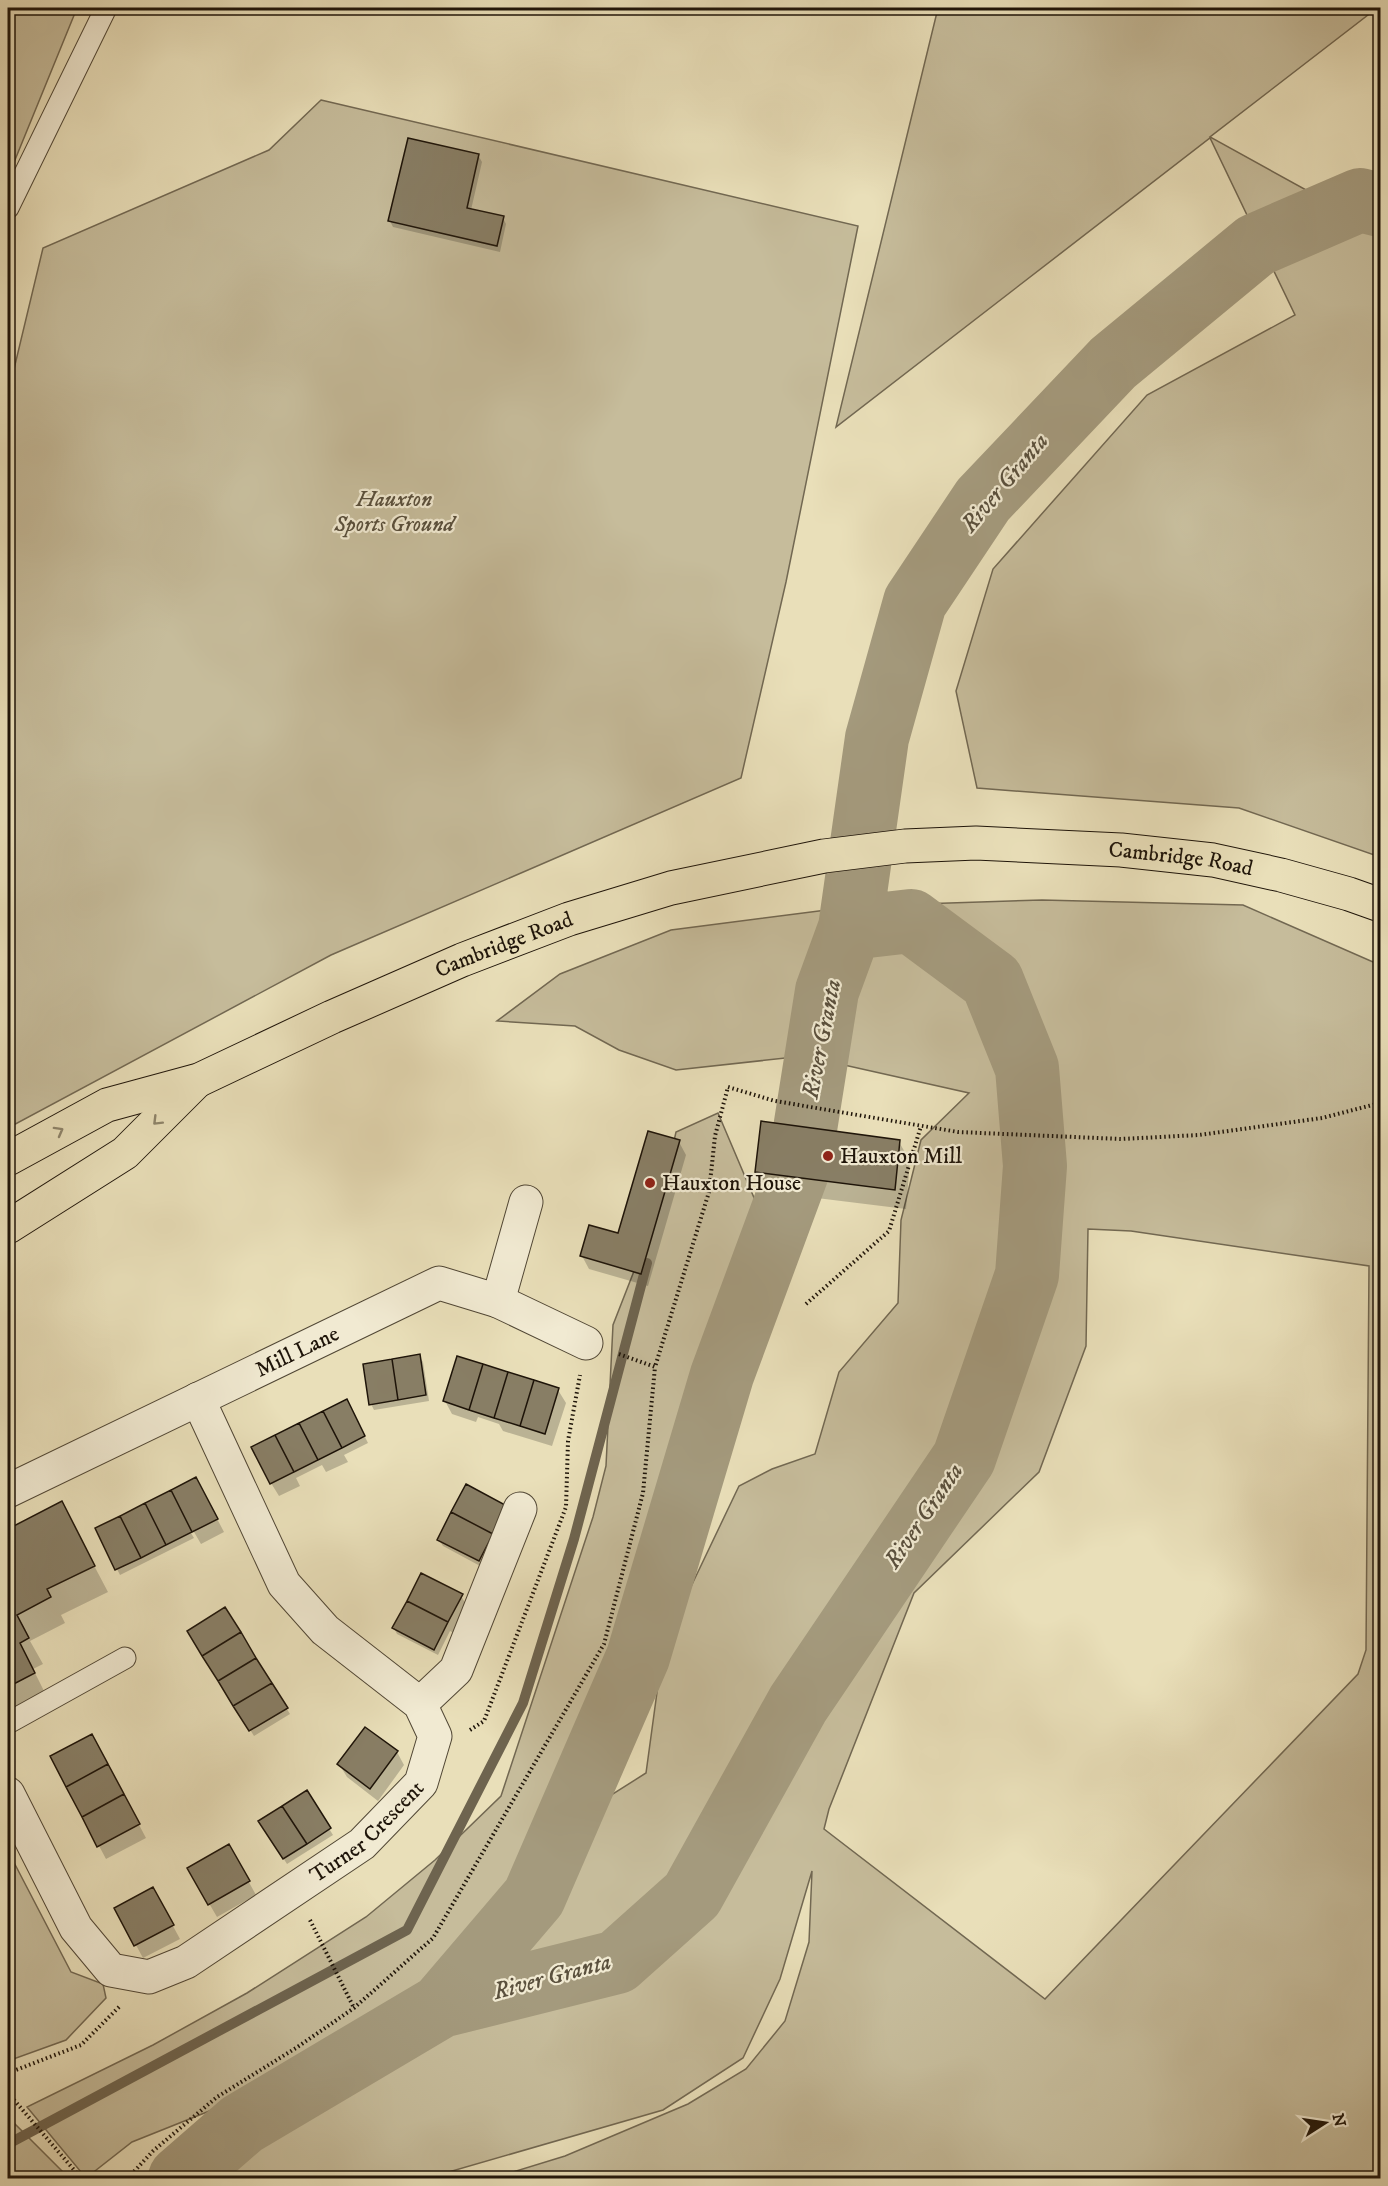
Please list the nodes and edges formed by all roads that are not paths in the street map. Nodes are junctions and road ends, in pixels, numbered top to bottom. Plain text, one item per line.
1 (106, 8) edge
2 (8, 208) edge
3 (1380, 905) edge
4 (199, 1080) junction
5 (8, 1159) edge
6 (526, 1202) dead end
7 (8, 1227) edge
8 (498, 1301) junction
9 (586, 1343) dead end
10 (198, 1399) junction
11 (8, 1491) edge
12 (520, 1509) dead end
13 (125, 1658) dead end
14 (420, 1704) junction
15 (8, 1723) edge
16 (8, 1794) edge

1 - 2 lane
3 - 4 highway, Cambridge Road
5 -> 4 highway, Cambridge Road
4 -> 7 highway, Cambridge Road
6 - 8 street
8 - 9 street, Mill Lane
8 - 10 street, Mill Lane
10 - 11 street, Mill Lane
10 - 14 street, Turner Crescent
12 - 14 street
13 - 15 lane
14 - 16 street, Turner Crescent

